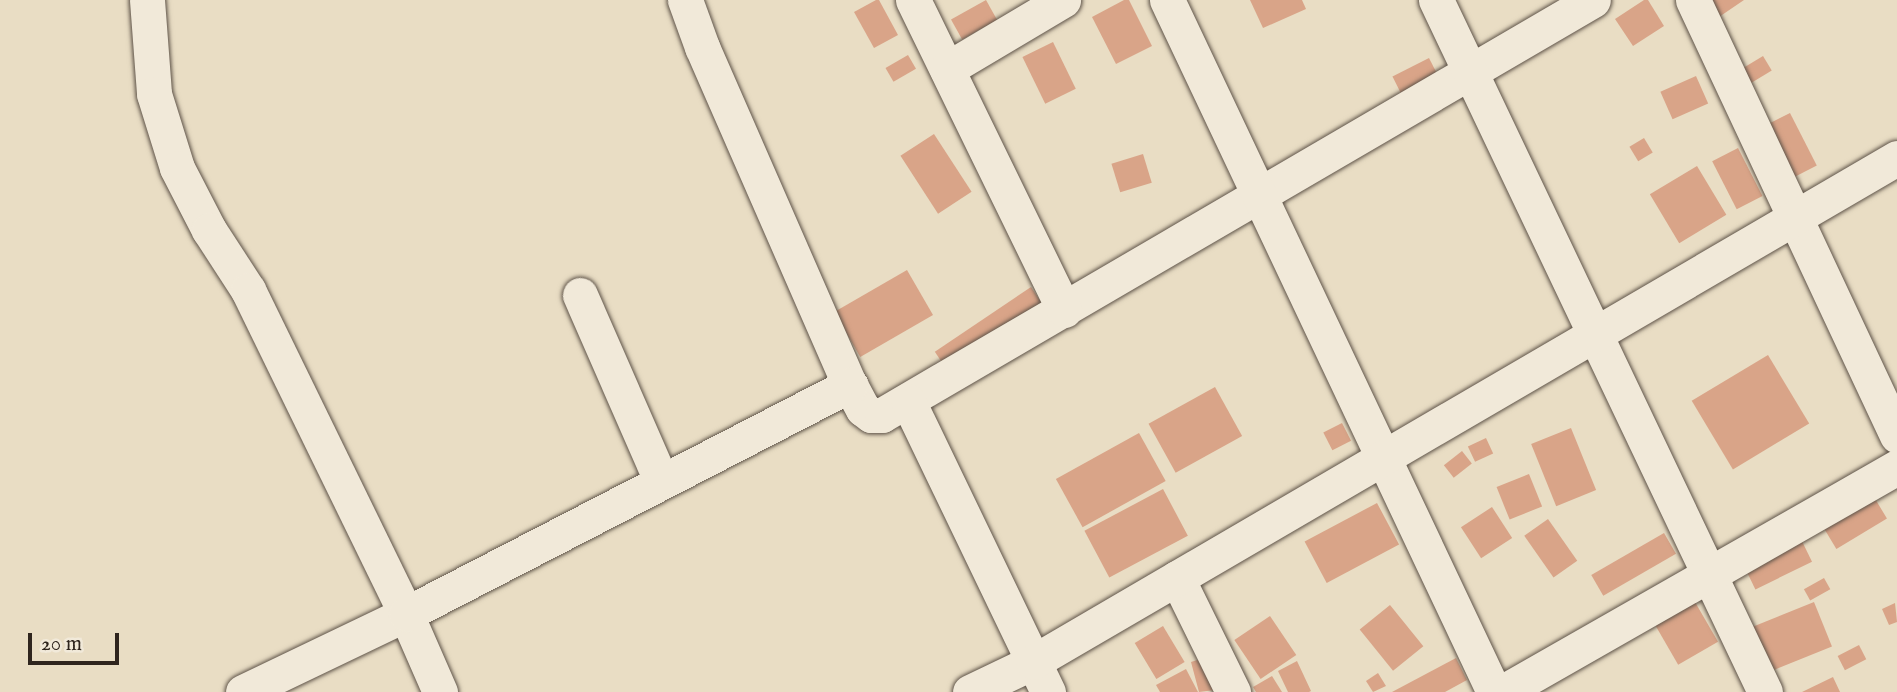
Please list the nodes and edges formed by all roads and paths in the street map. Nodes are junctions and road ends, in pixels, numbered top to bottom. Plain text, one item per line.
1 (147, 0) edge
2 (685, 0) edge
3 (913, 0) edge
4 (1063, 0) edge
5 (1167, 0) edge
6 (1436, 0) edge
7 (1593, 0) edge
8 (1693, 0) edge
9 (947, 69) junction
10 (1471, 72) junction
11 (1897, 158) edge
12 (1259, 195) junction
13 (1794, 218) junction
14 (580, 295) dead end
15 (1064, 310) junction
16 (1595, 334) junction
17 (850, 385) junction
18 (908, 401) junction
19 (1897, 436) edge
20 (1383, 457) junction
21 (1897, 467) edge
22 (661, 480) junction
23 (1709, 574) junction
24 (1177, 578) junction
25 (406, 614) junction
26 (1041, 677) edge
27 (243, 692) edge
28 (440, 692) edge
29 (970, 692) edge
30 (1234, 692) edge
31 (1494, 692) edge
32 (1503, 692) edge
33 (1765, 692) edge

1 - 25 street
2 - 17 street
3 - 9 street
4 - 9 street
5 - 12 street
6 - 10 street
7 - 10 street
8 - 13 street
9 - 15 street
10 - 12 street
10 - 16 street
11 - 13 street
12 - 15 street
12 - 20 street
13 - 16 street
13 - 19 street
14 - 22 street
15 - 18 street
16 - 20 street
16 - 23 street
17 - 18 street
17 - 22 street
18 - 26 street
20 - 24 street
20 - 31 street
21 - 23 street
22 - 25 street
23 - 32 street
23 - 33 street
24 - 26 street
24 - 30 street
25 - 27 street
25 - 28 street
26 - 29 street

